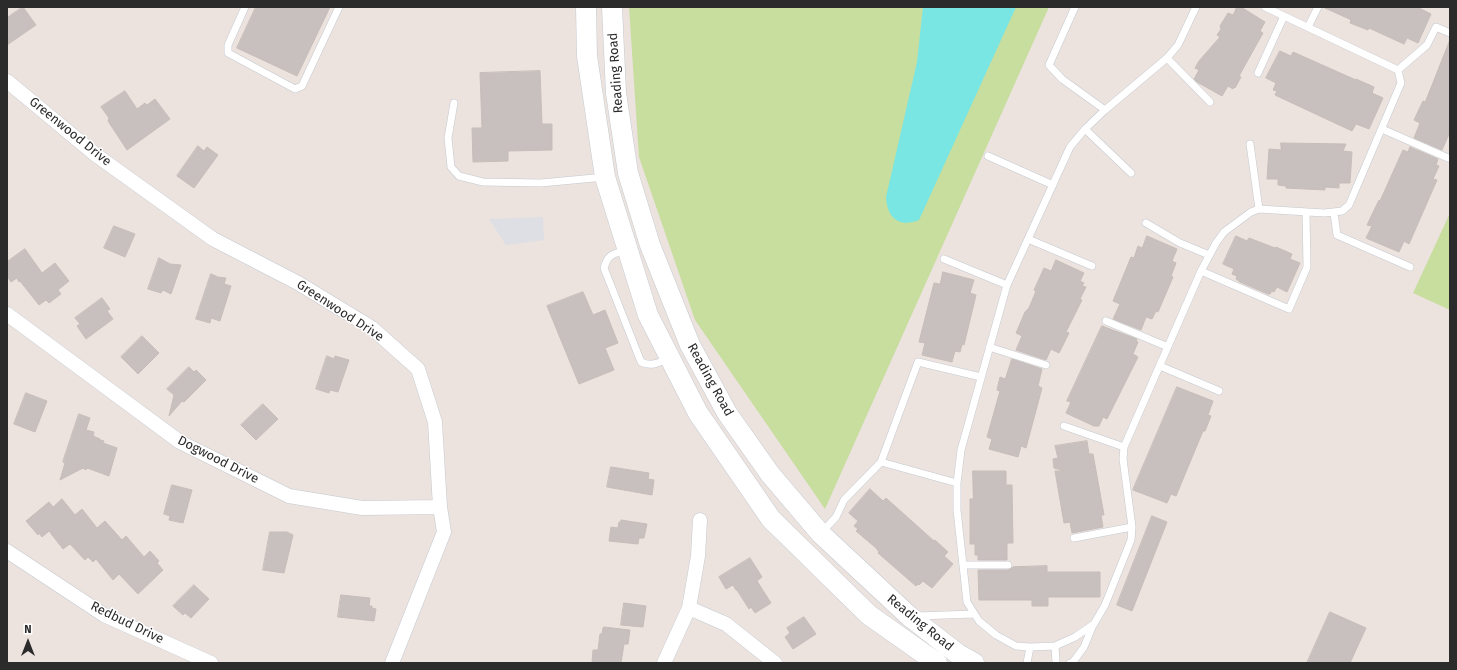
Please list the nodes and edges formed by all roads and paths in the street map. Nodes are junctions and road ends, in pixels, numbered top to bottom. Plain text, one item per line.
1 (245, 7) edge
2 (339, 7) edge
3 (586, 7) edge
4 (612, 7) edge
5 (1075, 7) edge
6 (1196, 7) edge
7 (1265, 7) edge
8 (1318, 7) edge
9 (1284, 16) junction
10 (1308, 27) junction
11 (1450, 33) edge
12 (1167, 58) junction
13 (1398, 70) junction
14 (1258, 73) dead end
15 (7, 81) edge
16 (1210, 102) dead end
17 (454, 103) dead end
18 (1105, 110) junction
19 (1085, 129) junction
20 (1382, 129) junction
21 (1250, 144) dead end
22 (988, 156) dead end
23 (1448, 158) dead end
24 (1131, 172) dead end
25 (606, 177) junction
26 (1053, 185) junction
27 (1259, 209) junction
28 (1306, 212) junction
29 (1334, 212) junction
30 (1146, 223) dead end
31 (1028, 239) junction
32 (639, 255) junction
33 (1209, 255) junction
34 (944, 259) dead end
35 (1092, 266) dead end
36 (1410, 267) dead end
37 (1201, 271) junction
38 (1007, 286) junction
39 (7, 314) edge
40 (1106, 321) dead end
41 (989, 347) junction
42 (1168, 347) junction
43 (670, 358) junction
44 (1046, 365) dead end
45 (1160, 366) junction
46 (981, 377) junction
47 (1219, 391) dead end
48 (1064, 426) dead end
49 (1124, 447) junction
50 (881, 462) junction
51 (957, 482) junction
52 (440, 507) junction
53 (700, 520) dead end
54 (1132, 527) junction
55 (821, 534) junction
56 (1074, 538) dead end
57 (7, 551) edge
58 (963, 565) junction
59 (1008, 565) dead end
60 (689, 608) junction
61 (974, 614) junction
62 (909, 616) junction
63 (1094, 624) junction
64 (1055, 646) junction
65 (1030, 647) junction
66 (211, 663) edge
67 (392, 663) edge
68 (664, 663) edge
69 (775, 663) edge
70 (937, 663) edge
71 (974, 663) edge
72 (1027, 663) edge
73 (1056, 663) edge
74 (1070, 663) edge

1 - 2 lane
3 - 25 main road, Reading Road
4 - 32 main road, Reading Road
5 - 18 lane
6 - 12 lane
7 - 9 lane
8 - 10 lane
9 - 10 lane
9 - 14 lane
10 - 13 lane
11 - 13 lane
12 - 16 lane
12 - 18 lane
13 - 20 lane
15 - 52 street, Greenwood Drive
17 - 25 lane
18 - 19 lane
19 - 24 lane
19 - 26 lane
20 - 23 lane
20 - 29 lane
21 - 27 lane
22 - 26 lane
25 - 32 main road, Reading Road
26 - 31 lane
27 - 28 lane
27 - 33 lane
28 - 29 lane
28 - 37 lane
29 - 36 lane
30 - 33 lane
31 - 35 lane
31 - 38 lane
32 - 43 main road, Reading Road
32 - 43 lane
32 - 55 main road, Reading Road
33 - 37 lane
34 - 38 lane
37 - 42 lane
38 - 41 lane
39 - 52 street, Dogwood Drive
40 - 42 lane
41 - 44 lane
41 - 46 lane
42 - 45 lane
43 - 70 main road, Reading Road
45 - 47 lane
45 - 49 lane
46 - 50 lane
46 - 51 lane
48 - 49 lane
49 - 54 lane
50 - 51 lane
50 - 55 lane
51 - 58 lane
52 - 67 street, Greenwood Drive
53 - 60 street
54 - 56 lane
54 - 63 lane
55 - 62 main road, Reading Road
57 - 66 street, Redbud Drive
58 - 59 lane
58 - 61 lane
60 - 68 street
60 - 69 street
61 - 62 lane
61 - 65 lane
62 - 71 main road, Reading Road
63 - 64 lane
63 - 74 lane
64 - 65 lane
64 - 73 lane
65 - 72 lane

